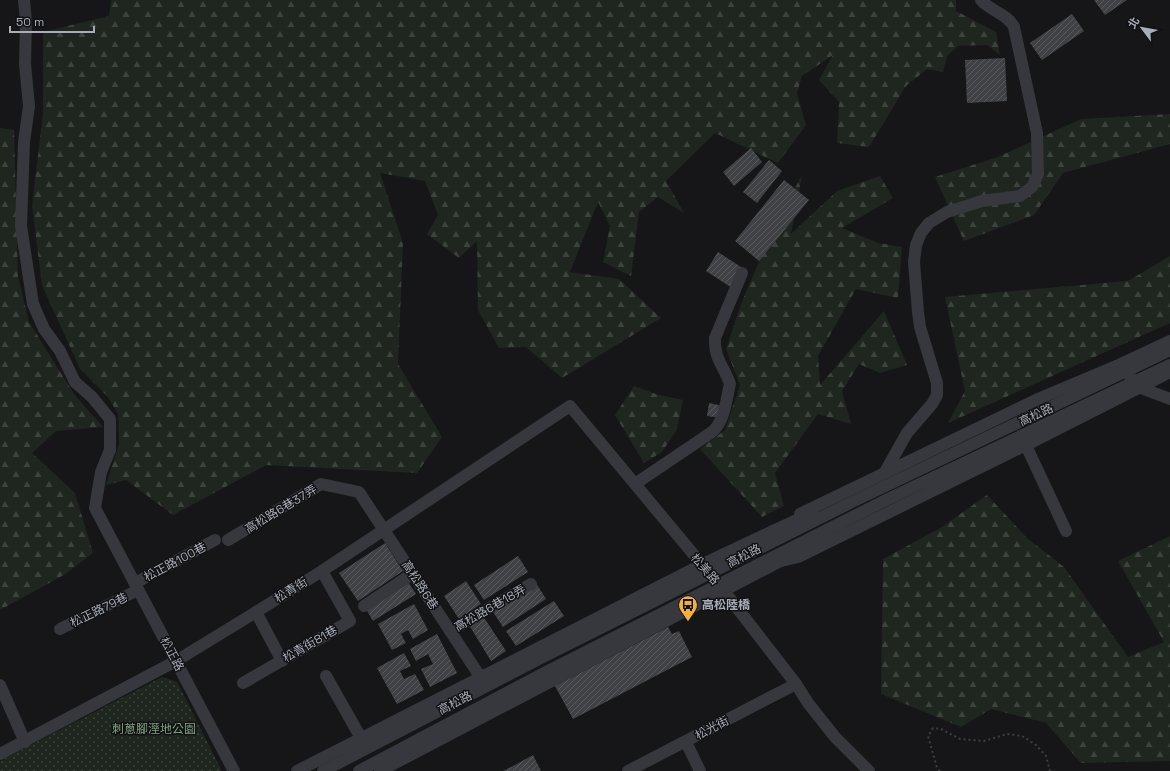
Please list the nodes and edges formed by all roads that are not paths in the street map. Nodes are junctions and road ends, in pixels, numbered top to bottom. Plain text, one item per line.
1 (24, 0) edge
2 (980, 0) edge
3 (742, 273) dead end
4 (1170, 341) edge
5 (1170, 350) edge
6 (1121, 364) junction
7 (1170, 365) edge
8 (1170, 372) edge
9 (1138, 387) junction
10 (1170, 399) edge
11 (570, 406) joint
12 (1011, 412) junction
13 (1047, 416) junction
14 (1026, 445) junction
15 (885, 472) junction
16 (635, 484) junction
17 (359, 492) joint
18 (384, 530) junction
19 (1066, 531) dead end
20 (768, 534) junction
21 (215, 540) dead end
22 (228, 540) dead end
23 (783, 559) junction
24 (701, 565) junction
25 (322, 571) junction
26 (412, 574) junction
27 (531, 584) dead end
28 (137, 587) junction
29 (724, 591) junction
30 (364, 606) dead end
31 (256, 612) junction
32 (60, 629) dead end
33 (450, 631) junction
34 (176, 661) junction
35 (282, 661) junction
36 (326, 676) dead end
37 (481, 678) junction
38 (243, 683) dead end
39 (796, 684) junction
40 (0, 685) edge
41 (361, 738) junction
42 (25, 742) junction
43 (686, 742) junction
44 (0, 754) edge
45 (234, 771) edge
46 (297, 771) edge
47 (323, 771) edge
48 (359, 771) edge
49 (380, 771) edge
50 (628, 771) edge
51 (700, 771) edge
52 (869, 771) edge

1 - 28 street, 松正路
2 - 15 street
3 - 16 street
4 - 6 street, 高松路
5 - 13 street, 高松路, bridge
6 - 9 street
6 - 12 street, 高松路
7 - 13 street, 高松路, bridge
8 - 9 street, 高松路
9 - 10 street
9 - 14 street, 高松路
11 - 16 street, 松美路
11 - 18 street, 松青街
12 - 14 street
12 - 15 street, 高松路
13 - 20 street, bridge
13 - 23 street, bridge
13 - 47 street, 高松路, bridge
13 - 48 street, 高松路, bridge
14 - 19 street
14 - 23 street, 高松路
15 - 20 street, 高松路
16 - 24 street, 松美路
17 - 18 street, 高松路6巷
17 - 22 street, 高松路6巷37弄
18 - 25 street, 松青街
18 - 26 street, 高松路6巷
20 - 24 street, 高松路
21 - 28 street, 松正路100巷
23 - 29 street, 高松路
24 - 29 street, 松美路
24 - 37 street, 高松路
25 - 31 street, 松青街
25 - 35 street, 松青街81巷
26 - 30 street
26 - 33 street, 高松路6巷
27 - 33 street, 高松路6巷18弄
28 - 32 street, 松正路79巷
28 - 34 street, 松正路
29 - 39 street, 松美路
29 - 49 street, 高松路
31 - 34 street, 松青街
31 - 35 street
33 - 37 street, 高松路6巷
34 - 42 street, 松青街
34 - 45 street, 松正路
35 - 38 street, 松青街81巷
36 - 41 street
37 - 41 street, 高松路
39 - 43 street, 松光街
39 - 52 street, 松美路
40 - 42 street
41 - 46 street, 高松路
42 - 44 street, 松青街
43 - 50 street, 松光街
43 - 51 street

